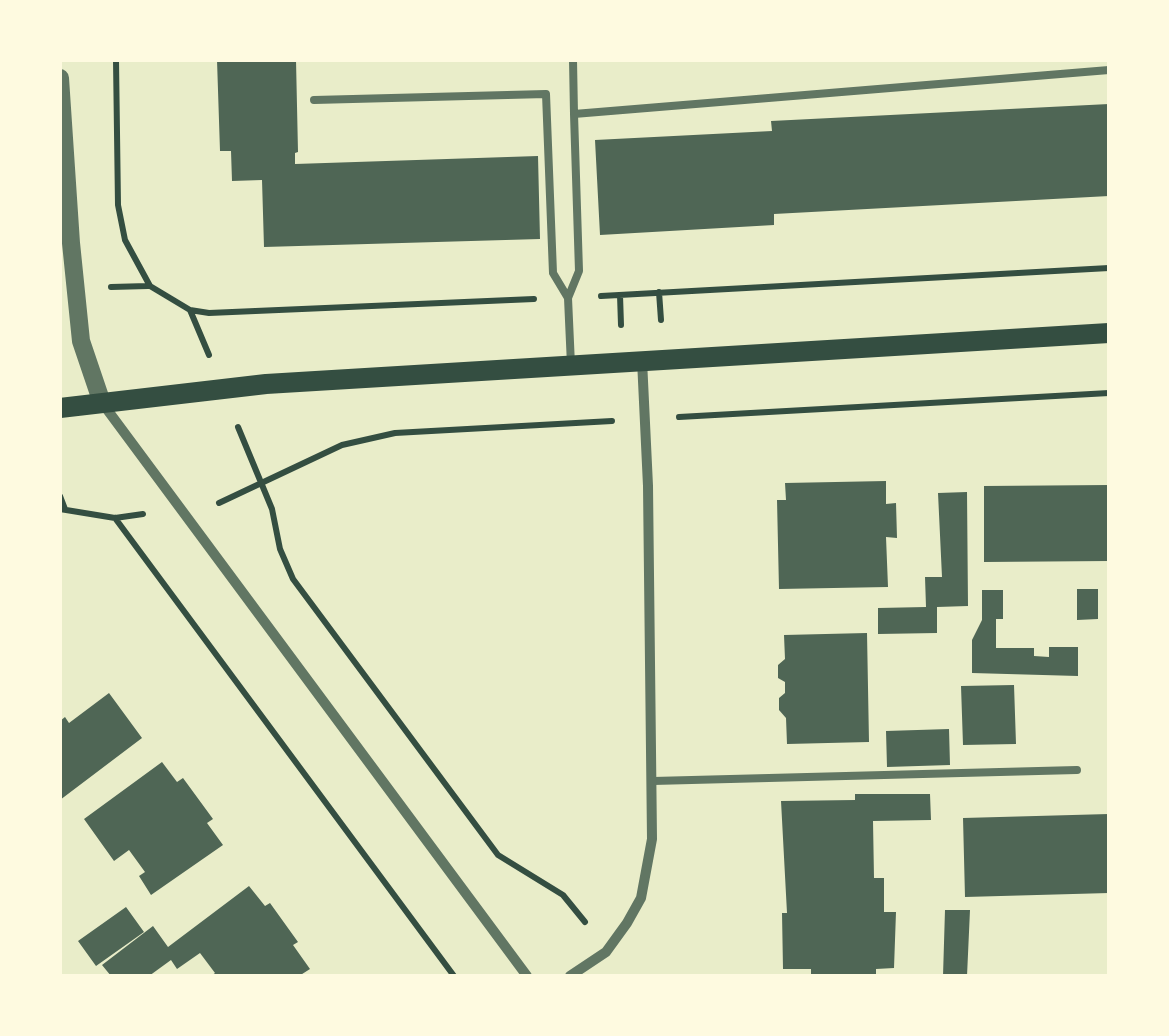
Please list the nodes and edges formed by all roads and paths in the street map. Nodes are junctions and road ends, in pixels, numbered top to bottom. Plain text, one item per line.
1 (116, 60) edge
2 (572, 60) edge
3 (1109, 70) edge
4 (60, 78) edge
5 (314, 100) dead end
6 (574, 114) junction
7 (1109, 268) edge
8 (660, 292) junction
9 (620, 295) junction
10 (568, 298) junction
11 (190, 310) junction
12 (662, 333) dead end
13 (1109, 333) edge
14 (622, 335) dead end
15 (642, 360) junction
16 (571, 365) junction
17 (223, 389) junction
18 (102, 404) junction
19 (60, 408) edge
20 (60, 496) edge
21 (63, 510) edge
22 (1077, 770) dead end
23 (653, 781) junction
24 (585, 922) dead end
25 (454, 976) edge
26 (527, 976) edge
27 (570, 976) edge

1 - 11 path
2 - 6 lane
3 - 6 lane
4 - 18 street
5 - 10 lane
6 - 10 lane
7 - 8 path
8 - 9 path
8 - 12 path
9 - 10 path
9 - 14 path
10 - 11 path
10 - 16 lane
11 - 17 path
13 - 15 main road
15 - 16 main road
15 - 23 street
16 - 17 main road
17 - 18 main road
17 - 24 path
18 - 19 main road
18 - 26 street
20 - 21 path
21 - 25 path
22 - 23 lane
23 - 27 street

